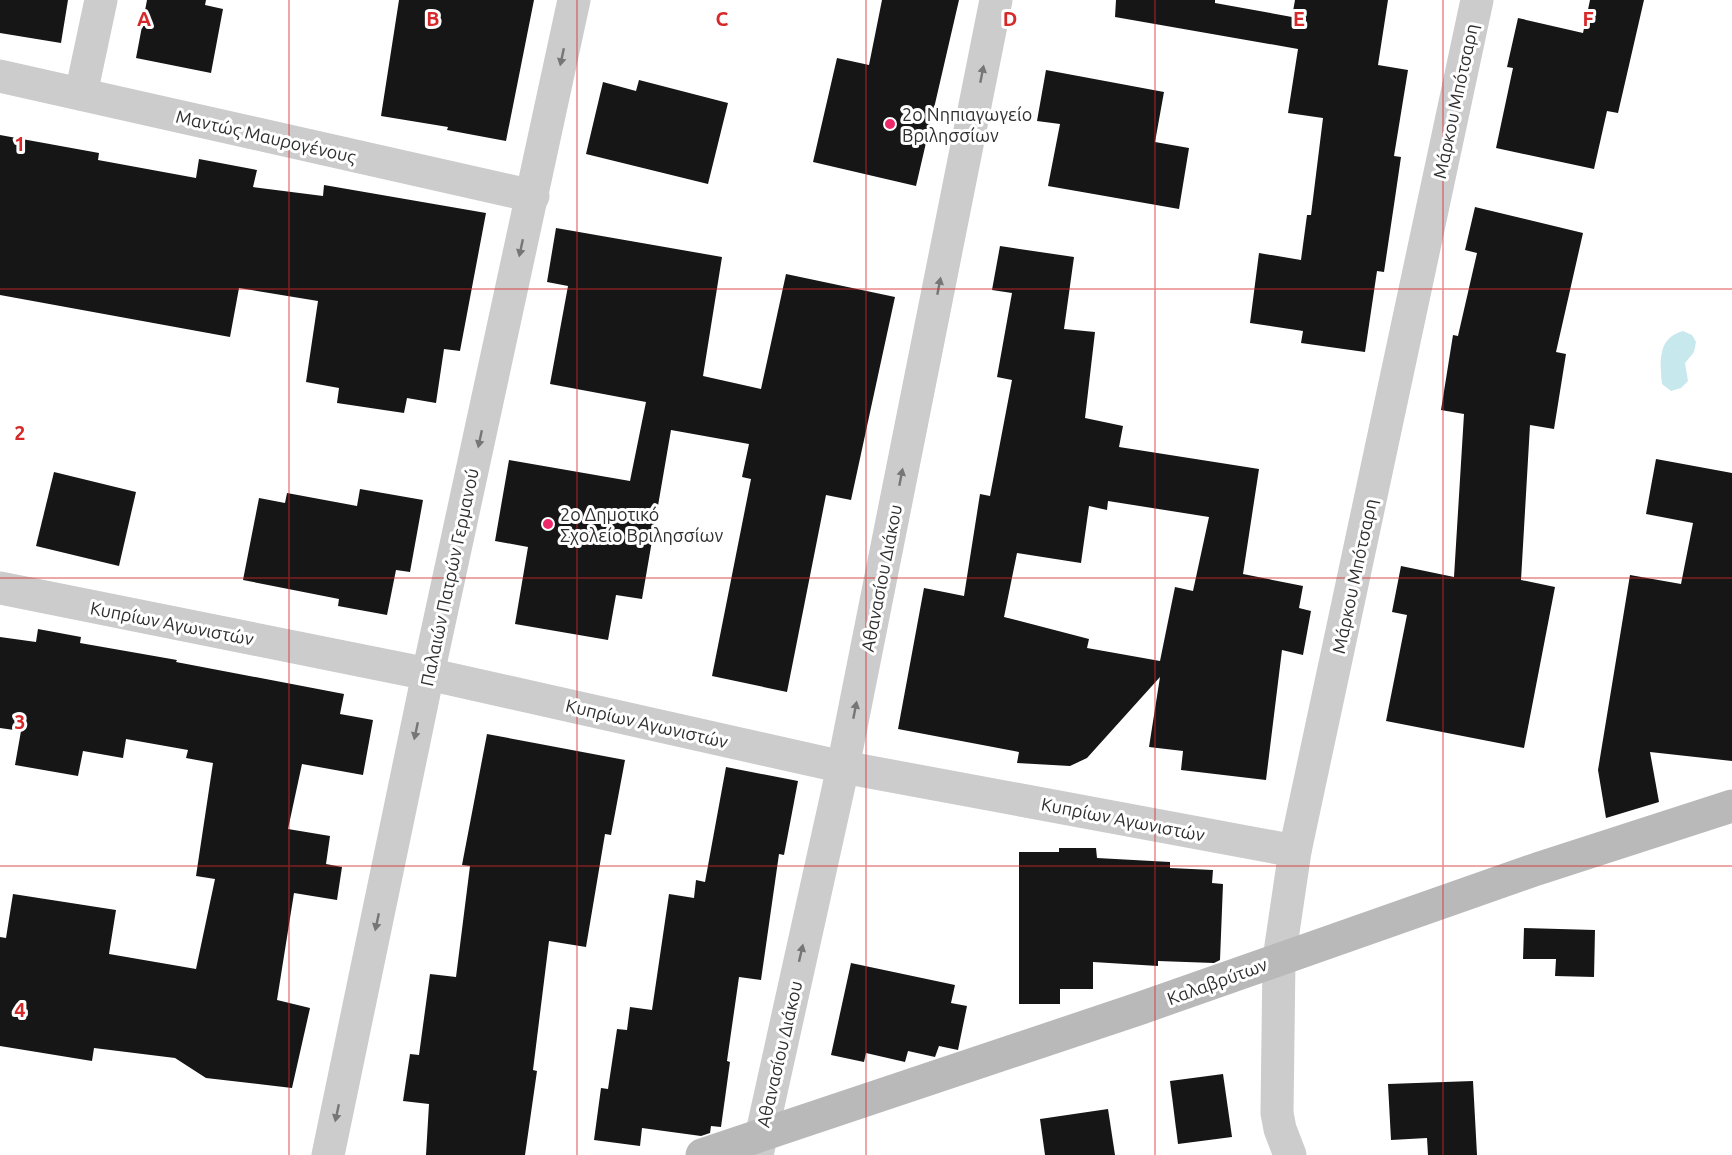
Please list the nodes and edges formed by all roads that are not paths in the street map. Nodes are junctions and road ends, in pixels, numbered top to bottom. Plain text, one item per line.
1 (101, 0) edge
2 (574, 0) edge
3 (996, 0) edge
4 (1477, 0) edge
5 (0, 76) edge
6 (81, 94) junction
7 (532, 195) junction
8 (0, 588) edge
9 (428, 674) junction
10 (843, 767) junction
11 (1732, 806) edge
12 (1295, 851) junction
13 (1279, 958) junction
14 (759, 1144) edge
15 (328, 1155) edge
16 (702, 1155) edge
17 (1290, 1155) edge

1 - 6 street
2 -> 7 street, Παλαιών Πατρών Γερμανού
10 -> 3 street, Αθανασίου Διάκου
4 - 12 street, Μάρκου Μπότσαρη
5 - 6 street, Μαντώς Μαυρογένους
6 - 7 street, Μαντώς Μαυρογένους
7 -> 9 street, Παλαιών Πατρών Γερμανού
8 - 9 street, Κυπρίων Αγωνιστών
9 - 10 street, Κυπρίων Αγωνιστών
9 -> 15 street, Παλαιών Πατρών Γερμανού
10 - 12 street, Κυπρίων Αγωνιστών
14 -> 10 street, Αθανασίου Διάκου
11 - 13 street, Καλαβρύτων
12 - 13 street, Μάρκου Μπότσαρη
13 - 14 street, Καλαβρύτων
13 - 17 street, Μάρκου Μπότσαρη
14 - 16 street, Καλαβρύτων

